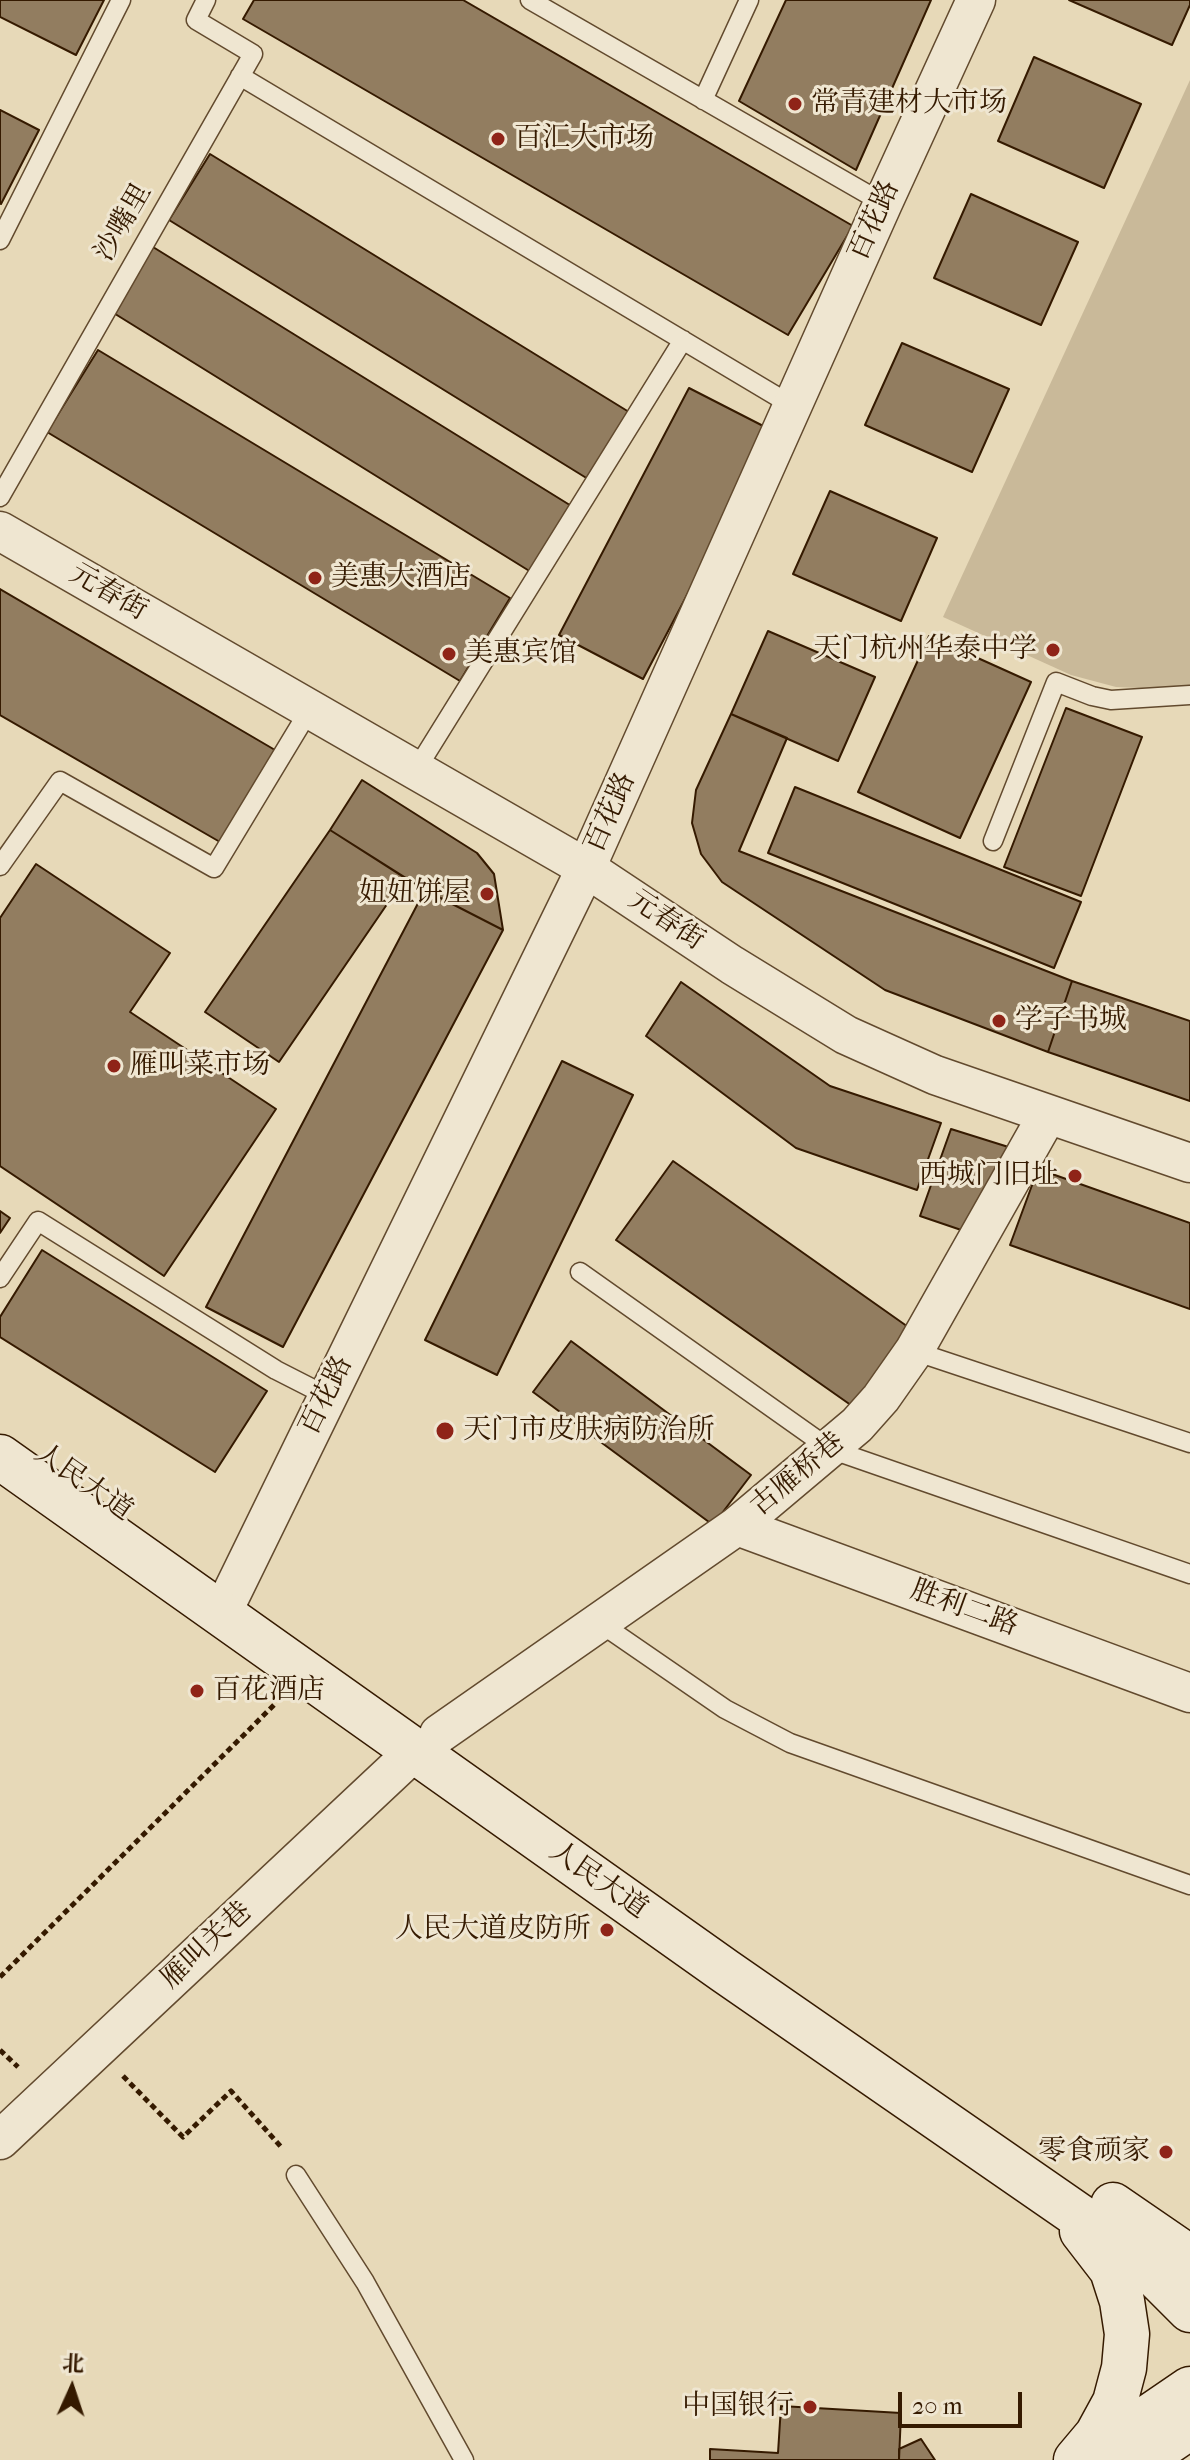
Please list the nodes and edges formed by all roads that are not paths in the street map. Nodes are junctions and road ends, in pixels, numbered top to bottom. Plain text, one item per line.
1 (121, 0) edge
2 (206, 0) edge
3 (530, 0) edge
4 (749, 0) edge
5 (976, 0) edge
6 (240, 76) junction
7 (703, 100) junction
8 (883, 203) junction
9 (0, 240) edge
10 (683, 340) junction
11 (793, 406) junction
12 (0, 497) edge
13 (0, 531) edge
14 (1190, 695) edge
15 (310, 709) junction
16 (416, 770) junction
17 (993, 841) dead end
18 (0, 866) edge
19 (586, 868) junction
20 (1048, 1114) junction
21 (1190, 1163) edge
22 (580, 1272) dead end
23 (0, 1278) edge
24 (914, 1351) junction
25 (327, 1396) junction
26 (0, 1424) edge
27 (1190, 1443) edge
28 (830, 1449) junction
29 (0, 1457) edge
30 (737, 1526) junction
31 (1190, 1574) edge
32 (227, 1602) junction
33 (600, 1623) junction
34 (1190, 1693) edge
35 (427, 1742) junction
36 (1190, 1885) edge
37 (0, 2140) edge
38 (296, 2175) road end
39 (1058, 2200) junction
40 (1124, 2213) junction
41 (1190, 2258) edge
42 (1190, 2268) edge
43 (1190, 2310) edge
44 (1190, 2389) edge
45 (1190, 2427) edge
46 (464, 2460) edge
47 (1076, 2460) edge
48 (1086, 2460) edge
49 (1141, 2460) edge

1 - 9 lane
2 - 6 lane, 沙嘴里
3 - 7 lane
4 - 7 lane
5 - 8 street, 百花路
6 - 10 lane
6 - 12 lane, 沙嘴里
7 - 8 lane
8 - 11 street, 百花路
10 - 11 lane
10 - 16 lane
11 - 19 street, 百花路
13 - 15 street, 元春街
14 - 17 lane
15 - 16 street, 元春街
15 - 18 lane
16 - 19 street, 元春街
19 - 20 street, 元春街
19 - 25 street, 百花路
20 - 21 street, 元春街
20 - 24 street, 古雁桥巷
22 - 28 lane
23 - 25 lane
24 - 27 lane
24 - 28 street, 古雁桥巷
25 - 32 street, 百花路
26 - 32 main road, 人民大道
28 - 30 street, 古雁桥巷
28 - 31 lane
29 - 32 main road, 人民大道
30 - 33 street, 古雁桥巷
30 - 34 street, 胜利二路
32 - 35 main road, 人民大道
32 - 35 main road, 人民大道
33 - 35 street, 古雁桥巷
33 - 36 lane
35 - 37 street, 雁叫关巷
35 - 39 main road, 人民大道
35 - 40 main road, 人民大道
38 - 46 lane
39 - 43 main road, 人民大道
39 - 47 main road
40 - 41 main road, 人民大道
40 - 42 main road
44 - 48 main road
45 - 49 main road

